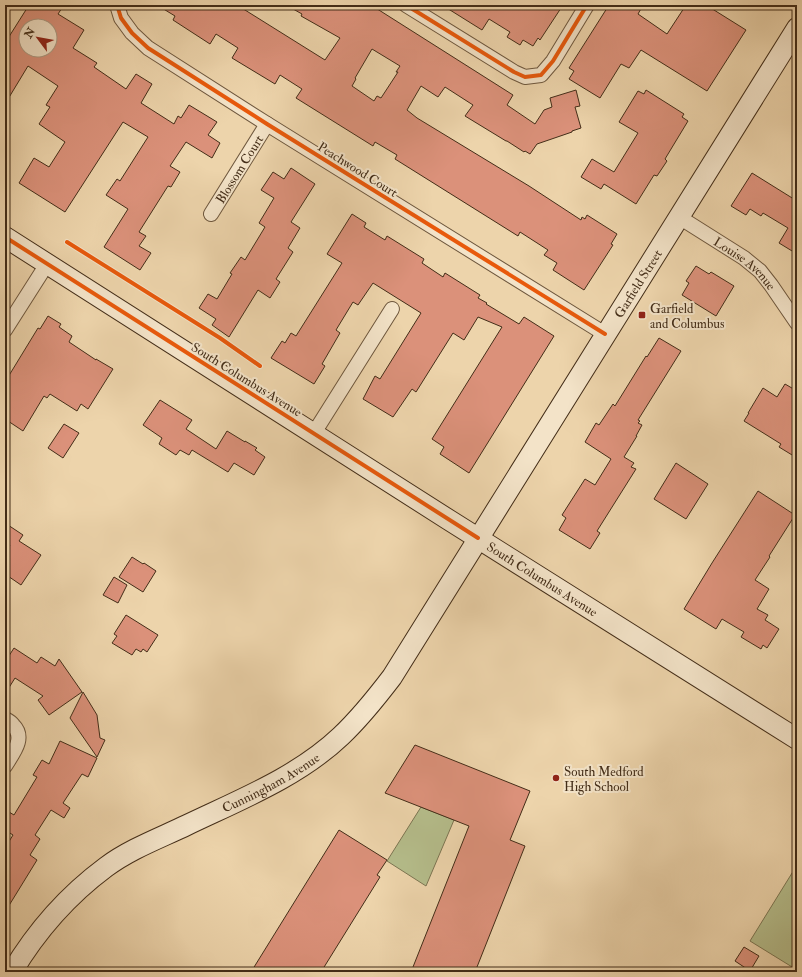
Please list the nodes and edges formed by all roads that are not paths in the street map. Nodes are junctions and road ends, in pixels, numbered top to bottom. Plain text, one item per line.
1 (117, 5) edge
2 (406, 5) edge
3 (588, 5) edge
4 (425, 10) edge
5 (797, 28) edge
6 (267, 124) junction
7 (211, 214) dead end
8 (679, 217) junction
9 (5, 237) edge
10 (47, 264) junction
11 (392, 309) dead end
12 (797, 323) edge
13 (5, 330) edge
14 (605, 334) junction
15 (314, 433) junction
16 (478, 538) junction
17 (5, 719) edge
18 (797, 739) edge
19 (5, 766) edge
20 (12, 972) edge

1 - 6 street, Peachwood Court
2 - 4 street
3 - 4 street
5 - 8 main road, Garfield Street
6 - 7 street, Blossom Court
6 - 14 street, Peachwood Court
8 - 12 street, Louise Avenue
8 - 14 main road, Garfield Street
9 - 10 main road, South Columbus Avenue
10 - 13 street
10 - 15 main road, South Columbus Avenue
11 - 15 street
14 - 16 main road, Garfield Street
15 - 16 main road, South Columbus Avenue
16 - 18 main road, South Columbus Avenue
16 - 20 main road, Cunningham Avenue
17 - 19 street

